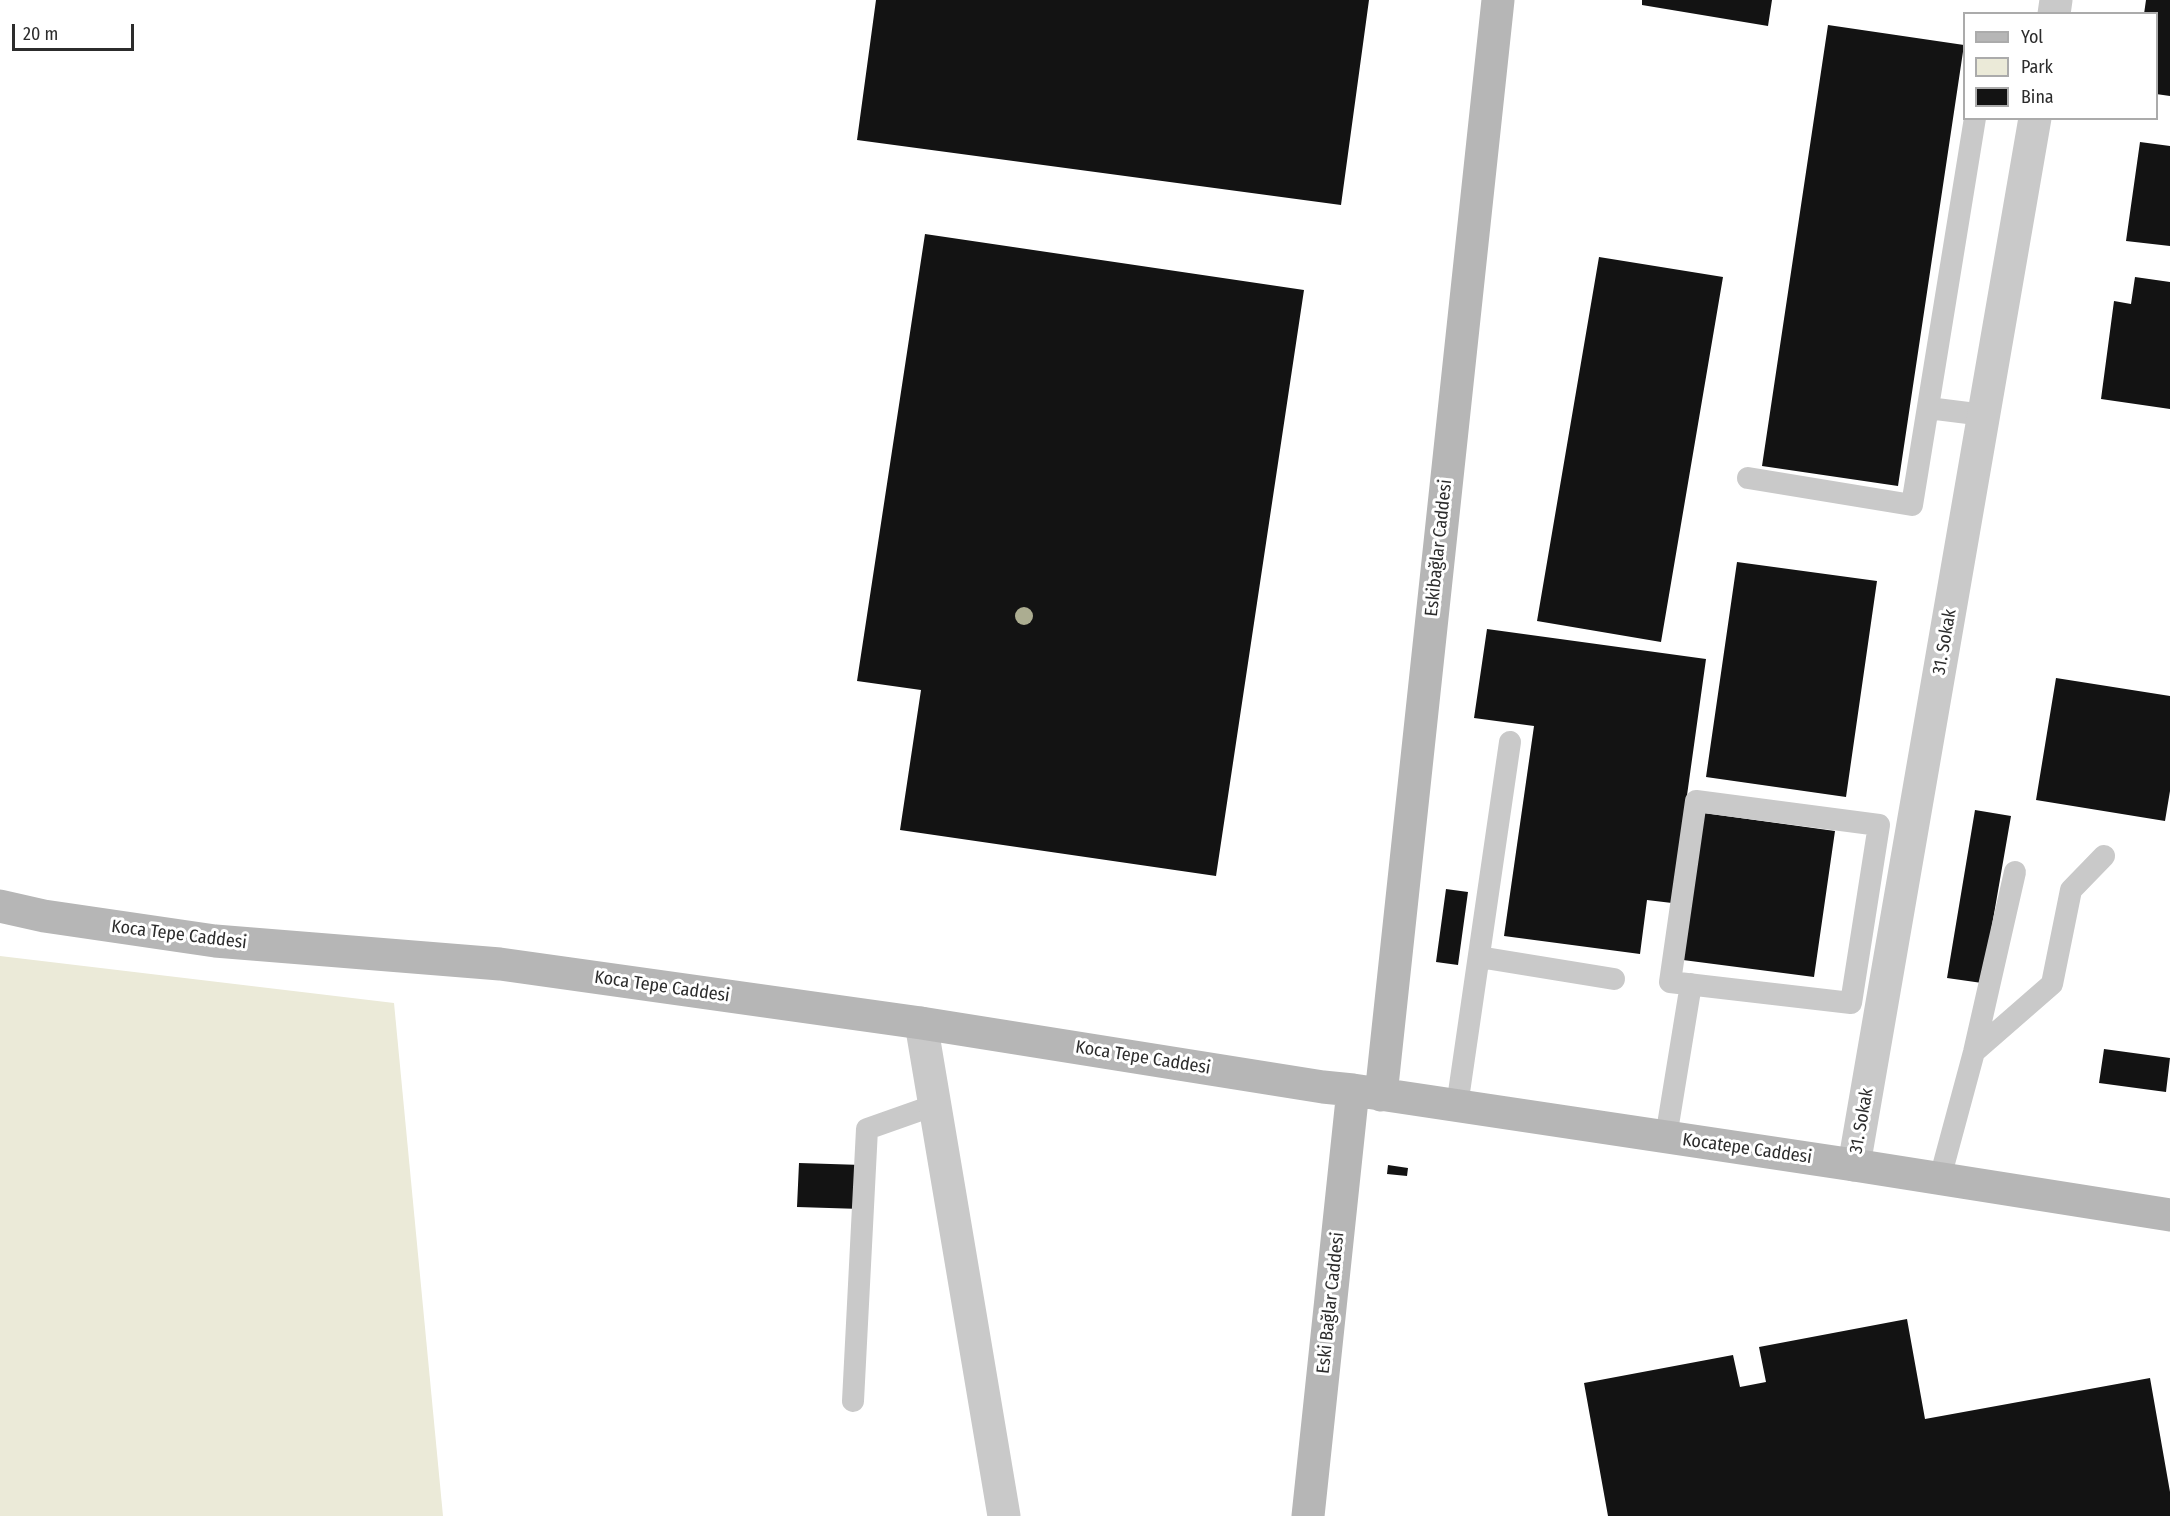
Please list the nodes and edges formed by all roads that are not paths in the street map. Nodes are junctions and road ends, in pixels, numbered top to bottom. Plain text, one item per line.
1 (1498, 0) edge
2 (1975, 120) edge
3 (2036, 120) edge
4 (1928, 408) junction
5 (1984, 415) junction
6 (1748, 478) dead end
7 (1510, 742) dead end
8 (2104, 856) dead end
9 (2015, 872) dead end
10 (0, 906) edge
11 (1479, 957) junction
12 (1614, 979) dead end
13 (1691, 984) junction
14 (921, 1023) junction
15 (1974, 1052) junction
16 (1352, 1090) junction
17 (935, 1105) junction
18 (1457, 1106) junction
19 (1666, 1137) junction
20 (1854, 1165) junction
21 (1940, 1178) junction
22 (2170, 1215) edge
23 (853, 1401) dead end
24 (1004, 1516) edge
25 (1308, 1516) edge

1 - 16 street, Eskibağlar Caddesi
2 - 4 lane
3 - 5 street, 31. Sokak
4 - 5 lane
4 - 6 lane
5 - 20 street, 31. Sokak
7 - 11 lane
8 - 15 lane
9 - 15 lane
10 - 14 street, Koca Tepe Caddesi
11 - 12 lane
11 - 18 lane
13 - 13 lane
13 - 19 lane
14 - 16 street, Koca Tepe Caddesi
14 - 17 street
15 - 21 lane
16 - 18 street, Kocatepe Caddesi
16 - 25 street, Eski Bağlar Caddesi
17 - 23 lane
17 - 24 street
18 - 19 street, Kocatepe Caddesi
19 - 20 street, Kocatepe Caddesi
20 - 21 street, Kocatepe Caddesi
21 - 22 street, Kocatepe Caddesi

